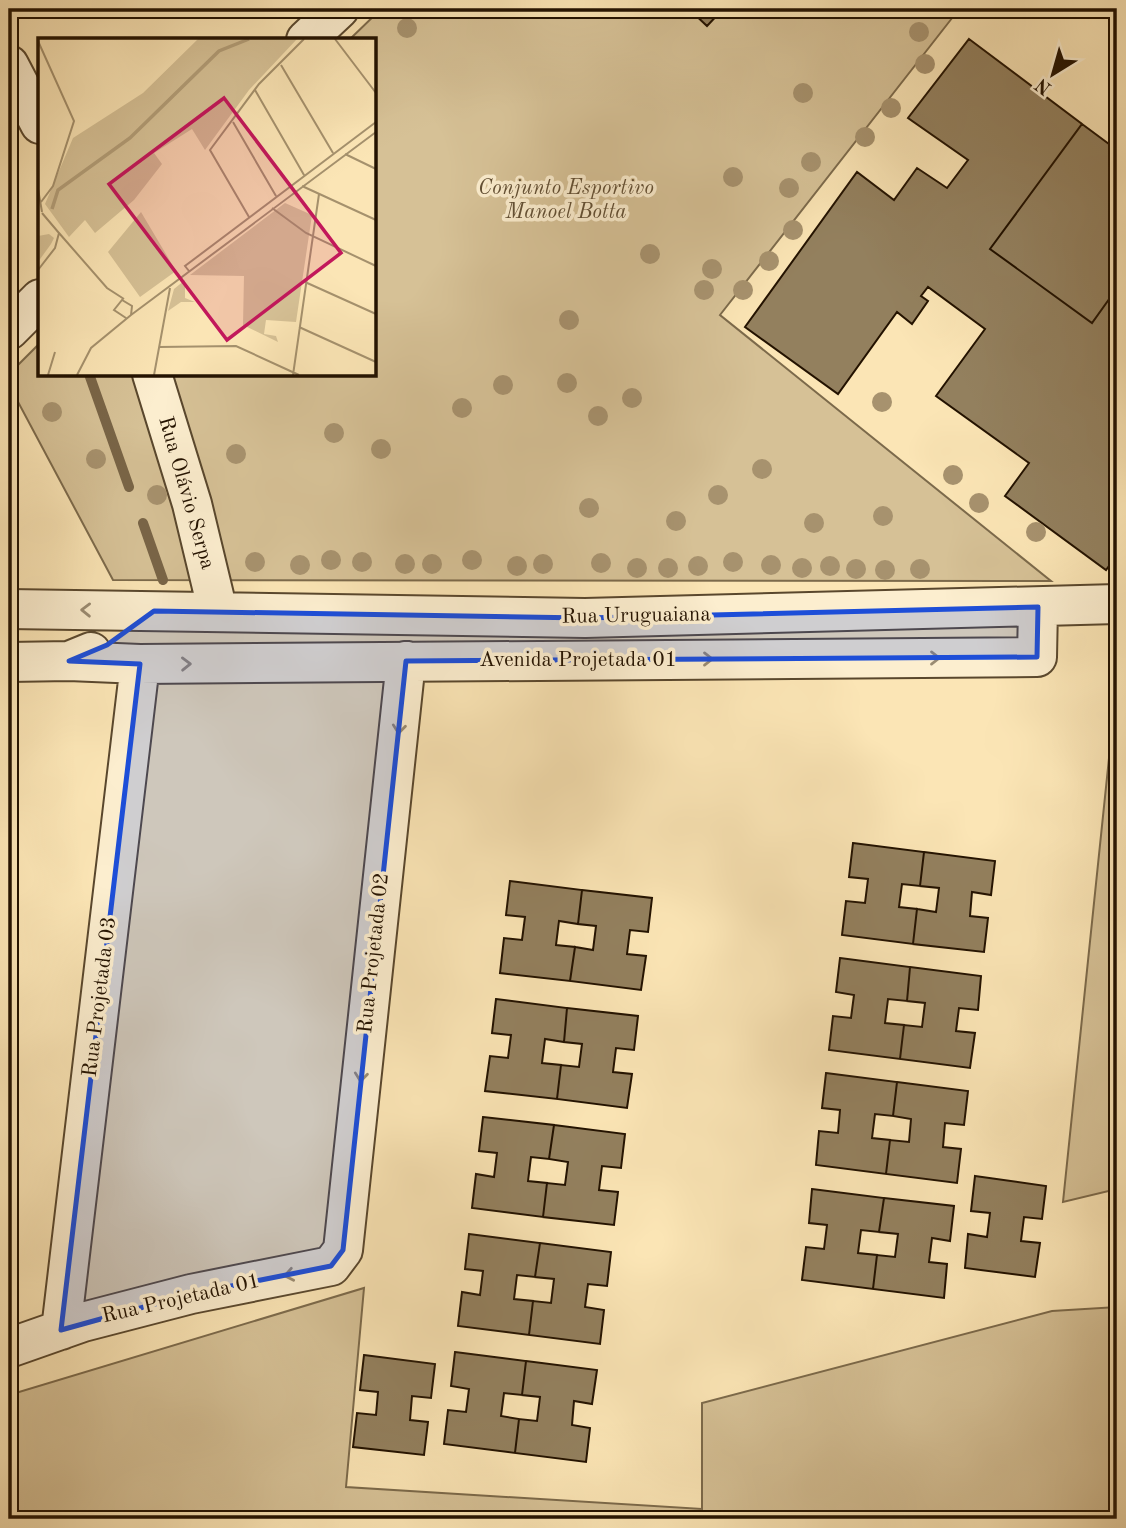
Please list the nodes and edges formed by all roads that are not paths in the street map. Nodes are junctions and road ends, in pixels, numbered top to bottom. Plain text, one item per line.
1 (339, 9) edge
2 (308, 38) edge
3 (9, 65) edge
4 (38, 120) edge
5 (38, 301) edge
6 (9, 330) edge
7 (153, 376) edge
8 (1117, 604) edge
9 (1038, 607) junction
10 (9, 609) edge
11 (154, 611) junction
12 (218, 612) junction
13 (69, 661) junction
14 (406, 661) junction
15 (9, 662) edge
16 (140, 664) junction
17 (343, 1245) joint
18 (61, 1330) junction
19 (9, 1348) edge

1 - 2 street
3 - 4 street
5 - 6 street
7 - 12 street, Rua Olávio Serpa
8 - 9 street, Rua Uruguaiana
9 - 12 street, Rua Uruguaiana
14 -> 9 street, Avenida Projetada 01
11 -> 10 street, Rua Uruguaiana
11 - 12 street, Rua Uruguaiana
11 - 13 street
13 - 15 street
13 - 16 street, Avenida Projetada 01
16 -> 14 street, Avenida Projetada 01
14 -> 17 street, Rua Projetada 02
16 - 18 street, Rua Projetada 03
17 -> 18 street, Rua Projetada 01
18 - 19 street, Rua Projetada 01

